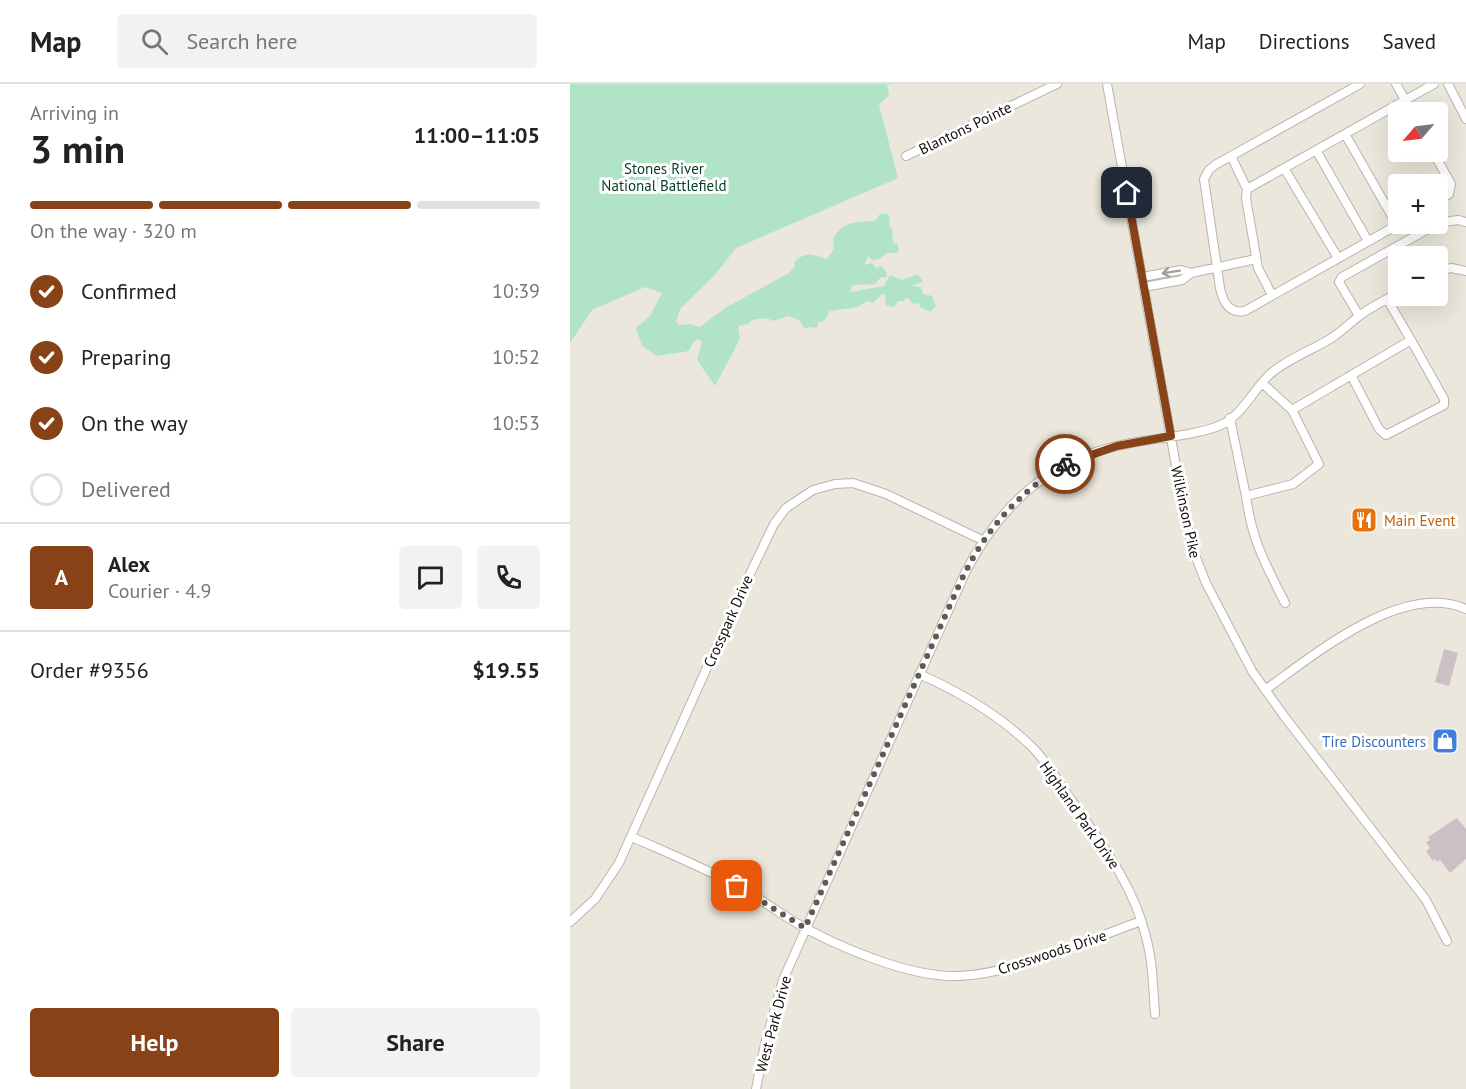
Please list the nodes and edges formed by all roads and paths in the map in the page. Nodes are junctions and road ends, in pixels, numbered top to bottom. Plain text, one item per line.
1 (1057, 84) edge
2 (1107, 84) edge
3 (1359, 84) edge
4 (1396, 84) edge
5 (1434, 84) edge
6 (1448, 84) edge
7 (1405, 100) junction
8 (1466, 119) edge
9 (1345, 134) junction
10 (1316, 150) junction
11 (906, 156) dead end
12 (1231, 156) junction
13 (1284, 168) junction
14 (1448, 179) edge
15 (1247, 189) junction
16 (1448, 195) edge
17 (1388, 207) edge
18 (1448, 221) edge
19 (1466, 222) edge
20 (1388, 230) edge
21 (1418, 234) edge
22 (1368, 241) junction
23 (1338, 258) junction
24 (1257, 260) junction
25 (1218, 268) junction
26 (1448, 269) edge
27 (1466, 271) edge
28 (1191, 273) junction
29 (1142, 277) junction
30 (1144, 287) junction
31 (1272, 295) junction
32 (1386, 299) joint
33 (1359, 316) junction
34 (1411, 340) junction
35 (1351, 375) junction
36 (1262, 383) junction
37 (1292, 410) junction
38 (1230, 418) junction
39 (1171, 436) junction
40 (1246, 496) junction
41 (982, 540) junction
42 (1285, 603) dead end
43 (1466, 609) edge
44 (919, 674) junction
45 (1264, 690) junction
46 (632, 837) junction
47 (1141, 921) junction
48 (570, 922) edge
49 (805, 928) junction
50 (1447, 941) dead end
51 (1155, 1014) dead end
52 (756, 1089) edge

1 - 11 street, Blantons Pointe
2 - 29 street, Wilkinson Pike
3 - 12 street
4 - 7 street
5 - 7 street
6 - 8 street
7 - 9 street
9 - 10 street
9 - 17 street
10 - 13 street
10 - 22 street
12 - 15 street
12 - 25 street
13 - 15 street
13 - 23 street
14 - 16 street
15 - 24 street
18 - 19 street
20 - 22 street
21 - 33 street
22 - 23 street
23 - 31 street
24 - 25 street
24 - 31 street
25 - 28 street
25 - 31 street
26 - 27 street
28 -> 29 street
28 - 30 street
29 - 30 street, Wilkinson Pike
30 - 39 street, Wilkinson Pike
32 - 33 street
32 - 34 street
33 - 36 street
34 - 35 street
34 - 35 street
35 - 37 street
36 - 37 street
36 - 38 street
37 - 40 street
38 - 39 street, West Park Drive
38 - 40 street
39 - 41 street, West Park Drive
39 - 45 street, Wilkinson Pike
40 - 42 street
41 - 44 street, West Park Drive
41 - 46 street, Crosspark Drive
43 - 45 street
44 - 47 street, Highland Park Drive
44 - 49 street, West Park Drive
45 - 50 street, Wilkinson Pike
46 - 48 street, Crosspark Drive
46 - 49 street, Crosswoods Drive
47 - 49 street, Crosswoods Drive
47 - 51 street, Highland Park Drive
49 - 52 street, West Park Drive

